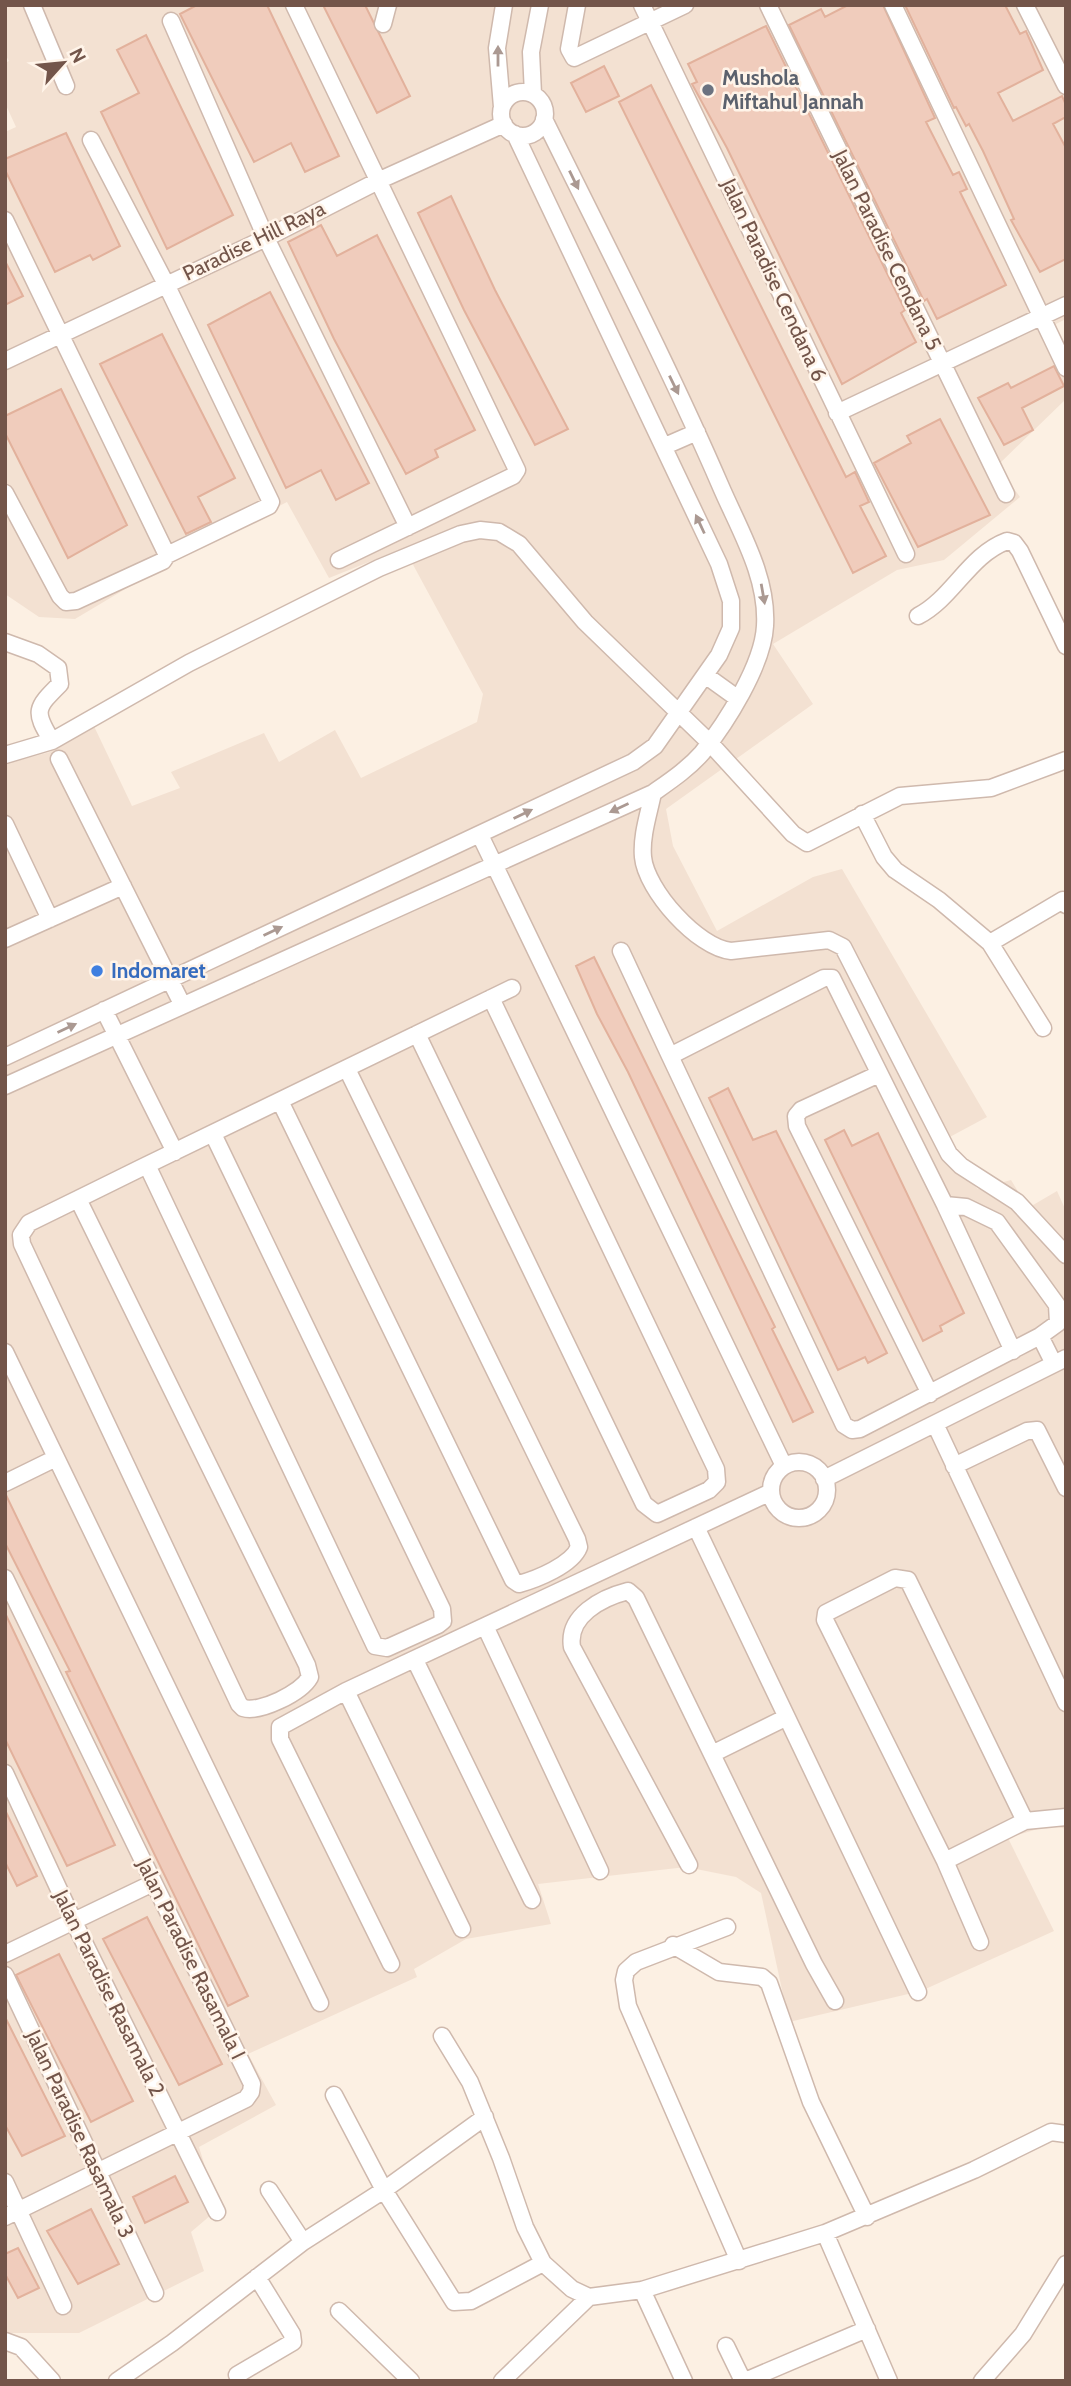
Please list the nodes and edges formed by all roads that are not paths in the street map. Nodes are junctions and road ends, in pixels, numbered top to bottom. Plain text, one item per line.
1 (32, 5) edge
2 (294, 5) edge
3 (388, 5) edge
4 (504, 5) edge
5 (540, 5) edge
6 (577, 5) edge
7 (642, 5) edge
8 (685, 5) edge
9 (768, 5) edge
10 (893, 5) edge
11 (1025, 5) edge
12 (171, 21) dead end
13 (651, 22) junction
14 (383, 24) dead end
15 (1061, 65) edge
16 (66, 86) dead end
17 (1066, 86) edge
18 (533, 94) junction
19 (502, 107) junction
20 (544, 119) junction
21 (510, 129) junction
22 (91, 140) dead end
23 (380, 180) junction
24 (5, 220) edge
25 (266, 237) junction
26 (166, 284) junction
27 (1066, 305) edge
28 (1041, 317) junction
29 (61, 334) junction
30 (5, 361) edge
31 (942, 361) junction
32 (1066, 368) edge
33 (837, 413) junction
34 (697, 432) junction
35 (665, 446) junction
36 (5, 493) edge
37 (1006, 494) dead end
38 (9, 508) edge
39 (408, 527) junction
40 (906, 554) dead end
41 (167, 555) junction
42 (339, 560) dead end
43 (918, 616) dead end
44 (1062, 626) edge
45 (5, 642) edge
46 (1066, 646) edge
47 (705, 675) junction
48 (737, 698) junction
49 (678, 715) junction
50 (52, 741) junction
51 (709, 742) junction
52 (5, 755) edge
53 (59, 759) dead end
54 (1066, 760) edge
55 (653, 793) junction
56 (862, 814) junction
57 (5, 824) edge
58 (481, 835) junction
59 (496, 864) junction
60 (123, 886) junction
61 (1065, 901) edge
62 (50, 919) junction
63 (5, 939) edge
64 (990, 943) junction
65 (621, 951) dead end
66 (169, 979) junction
67 (512, 988) dead end
68 (491, 998) junction
69 (182, 1004) junction
70 (104, 1010) junction
71 (1043, 1028) dead end
72 (417, 1034) junction
73 (116, 1036) junction
74 (670, 1056) junction
75 (5, 1057) edge
76 (347, 1069) junction
77 (879, 1074) junction
78 (5, 1086) edge
79 (280, 1101) junction
80 (213, 1134) junction
81 (175, 1152) junction
82 (148, 1165) junction
83 (78, 1199) junction
84 (945, 1205) junction
85 (1066, 1255) edge
86 (1040, 1336) junction
87 (1013, 1351) junction
88 (5, 1352) edge
89 (1060, 1361) edge
90 (930, 1394) junction
91 (936, 1426) junction
92 (56, 1458) junction
93 (784, 1466) junction
94 (954, 1466) junction
95 (824, 1479) junction
96 (5, 1483) edge
97 (1066, 1488) edge
98 (771, 1492) junction
99 (696, 1527) junction
100 (5, 1578) edge
101 (485, 1626) junction
102 (415, 1660) junction
103 (346, 1691) junction
104 (1066, 1703) edge
105 (785, 1718) junction
106 (712, 1754) junction
107 (5, 1773) edge
108 (1066, 1817) edge
109 (1025, 1821) junction
110 (944, 1861) junction
111 (689, 1865) dead end
112 (600, 1871) dead end
113 (153, 1883) junction
114 (532, 1900) dead end
115 (74, 1922) junction
116 (727, 1927) dead end
117 (462, 1929) dead end
118 (980, 1942) dead end
119 (673, 1945) junction
120 (5, 1954) edge
121 (391, 1964) dead end
122 (5, 1975) edge
123 (918, 1992) dead end
124 (835, 2001) dead end
125 (320, 2003) dead end
126 (442, 2036) dead end
127 (334, 2095) dead end
128 (485, 2117) junction
129 (1066, 2134) edge
130 (177, 2135) junction
131 (99, 2172) junction
132 (5, 2182) edge
133 (269, 2190) dead end
134 (384, 2190) junction
135 (217, 2212) dead end
136 (12, 2214) edge
137 (867, 2217) junction
138 (825, 2233) junction
139 (303, 2242) junction
140 (739, 2261) junction
141 (543, 2263) junction
142 (1066, 2264) edge
143 (257, 2277) junction
144 (642, 2290) junction
145 (155, 2293) dead end
146 (589, 2297) junction
147 (63, 2306) dead end
148 (339, 2311) dead end
149 (867, 2329) junction
150 (5, 2341) edge
151 (726, 2346) dead end
152 (237, 2375) dead end
153 (52, 2381) edge
154 (117, 2381) edge
155 (411, 2381) edge
156 (502, 2381) edge
157 (684, 2381) edge
158 (744, 2381) edge
159 (889, 2381) edge
160 (982, 2381) edge

1 - 16 street
2 - 23 street
3 - 14 street
19 -> 4 street
5 - 18 street
6 - 13 street
7 - 13 street, Jalan Paradise Cendana 6
8 - 13 street
9 - 31 street, Jalan Paradise Cendana 5
10 - 28 street
11 - 15 street
12 - 25 street
13 - 33 street, Jalan Paradise Cendana 6
15 - 17 street
18 - 19 street
18 - 20 street
19 - 21 street
20 - 21 street
20 -> 34 street
21 - 23 street, Paradise Hill Raya
21 - 35 street
22 - 26 street
23 - 25 street, Paradise Hill Raya
23 - 39 street
24 - 29 street
25 - 26 street, Paradise Hill Raya
25 - 39 street
26 - 29 street, Paradise Hill Raya
26 - 41 street
27 - 28 street
28 - 31 street
28 - 32 street
29 - 30 street, Paradise Hill Raya
29 - 41 street
31 - 33 street
31 - 37 street, Jalan Paradise Cendana 5
33 - 40 street, Jalan Paradise Cendana 6
34 - 35 street
34 -> 48 street
47 -> 35 street
36 - 38 street
38 - 41 street
39 - 42 street
43 - 44 street
44 - 46 street
45 - 50 street
47 - 48 street
47 - 49 street
48 - 51 street
49 - 50 street
49 - 51 street
58 -> 49 street
50 - 52 street
51 - 55 street
51 - 56 street
53 - 60 street
54 - 56 street
55 -> 59 street
55 - 85 street
56 - 64 street
57 - 62 street
58 - 59 street
66 -> 58 street
59 - 69 street
59 - 93 street
60 - 62 street
60 - 66 street
61 - 64 street
62 - 63 street
64 - 71 street
65 - 74 street
66 - 69 street
66 - 70 street
67 - 68 street
68 - 72 street
68 - 72 street
69 - 73 street
70 - 73 street
75 -> 70 street
72 - 76 street
73 - 78 street
73 - 81 street
74 - 77 street
74 - 90 street
76 - 79 street
76 - 79 street
77 - 84 street
77 - 90 street
79 - 80 street
80 - 81 street
80 - 82 street
81 - 82 street
82 - 83 street
83 - 83 street
84 - 86 street
84 - 87 street
86 - 87 street
86 - 89 street
87 - 90 street
88 - 92 street
89 - 91 street
91 - 94 street
91 - 95 street
92 - 96 street
92 - 125 street
93 - 95 street
93 - 98 street
94 - 97 street
94 - 104 street
95 - 98 street
98 - 99 street
99 - 101 street
99 - 105 street
100 - 113 street, Jalan Paradise Rasamala I
101 - 102 street
101 - 112 street
102 - 103 street
102 - 114 street
103 - 117 street
103 - 121 street
105 - 106 street
105 - 123 street
106 - 111 street
106 - 124 street
107 - 115 street, Jalan Paradise Rasamala 2
108 - 109 street
109 - 110 street
109 - 110 street
110 - 118 street
113 - 115 street
113 - 130 street, Jalan Paradise Rasamala I
115 - 120 street
115 - 130 street, Jalan Paradise Rasamala 2
116 - 119 street
119 - 137 street
119 - 140 street
122 - 131 street, Jalan Paradise Rasamala 3
126 - 128 street
127 - 134 street
128 - 134 street
128 - 141 street
129 - 137 street
130 - 131 street, Jalan Paradise Rasamala I
130 - 135 street, Jalan Paradise Rasamala 2
131 - 136 street, Jalan Paradise Rasamala I
131 - 145 street, Jalan Paradise Rasamala 3
132 - 136 street
133 - 139 street
134 - 139 street
134 - 141 street
136 - 147 street
137 - 138 street
138 - 140 street
138 - 149 street
139 - 143 street
140 - 144 street
141 - 146 street
142 - 160 street
143 - 152 street
143 - 154 street
144 - 146 street
144 - 157 street
146 - 156 street
148 - 155 street
149 - 158 street
149 - 159 street
150 - 153 street
151 - 158 street

